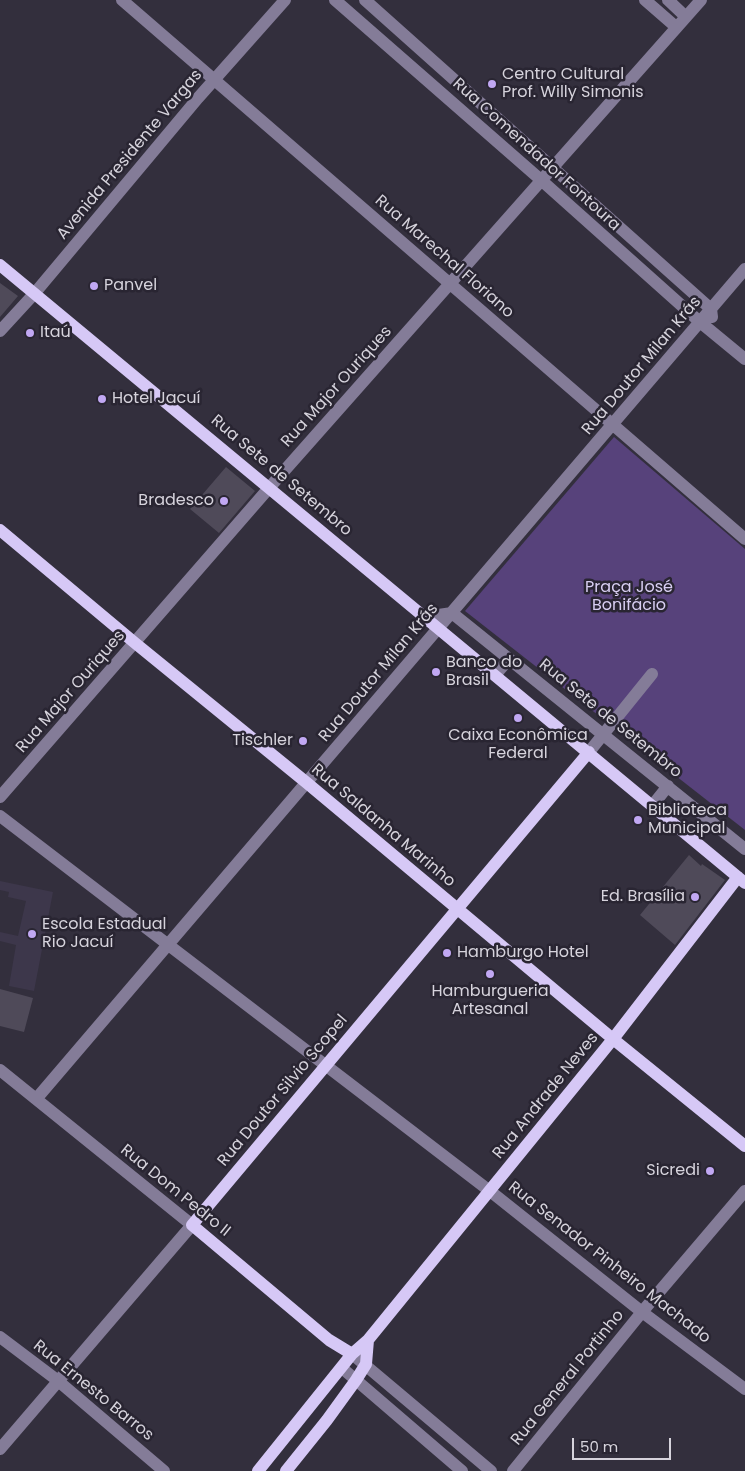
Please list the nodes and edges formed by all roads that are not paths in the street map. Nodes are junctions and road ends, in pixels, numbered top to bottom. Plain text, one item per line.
1 (122, 0) edge
2 (284, 0) edge
3 (335, 0) edge
4 (365, 0) edge
5 (645, 0) edge
6 (668, 0) edge
7 (701, 0) edge
8 (380, 14) junction
9 (686, 17) junction
10 (676, 27) junction
11 (367, 28) junction
12 (437, 65) junction
13 (424, 78) junction
14 (215, 80) junction
15 (552, 168) junction
16 (541, 180) junction
17 (593, 204) junction
18 (581, 216) junction
19 (656, 260) junction
20 (0, 265) edge
21 (745, 269) edge
22 (645, 273) junction
23 (450, 284) junction
24 (34, 294) junction
25 (711, 309) junction
26 (700, 322) junction
27 (0, 332) edge
28 (715, 334) junction
29 (745, 359) edge
30 (613, 425) junction
31 (269, 488) junction
32 (0, 530) edge
33 (745, 539) edge
34 (452, 613) junction
35 (425, 617) junction
36 (438, 628) junction
37 (135, 643) junction
38 (509, 659) junction
39 (652, 674) dead end
40 (495, 675) junction
41 (603, 734) junction
42 (589, 752) junction
43 (307, 783) junction
44 (668, 786) junction
45 (0, 797) edge
46 (652, 806) junction
47 (0, 816) edge
48 (745, 849) edge
49 (743, 876) edge
50 (457, 908) junction
51 (169, 945) junction
52 (613, 1039) junction
53 (326, 1067) junction
54 (0, 1070) edge
55 (37, 1098) junction
56 (745, 1146) edge
57 (490, 1191) junction
58 (745, 1191) edge
59 (192, 1225) junction
60 (642, 1312) junction
61 (0, 1337) edge
62 (329, 1340) junction
63 (368, 1340) junction
64 (352, 1354) junction
65 (366, 1364) junction
66 (342, 1368) junction
67 (57, 1380) junction
68 (356, 1380) junction
69 (745, 1389) edge
70 (281, 1443) junction
71 (0, 1449) edge
72 (298, 1457) junction
73 (164, 1471) edge
74 (258, 1471) edge
75 (286, 1471) edge
76 (462, 1471) edge
77 (491, 1471) edge
78 (513, 1471) edge

1 - 14 street, Rua Marechal Floriano
2 - 14 street, Avenida Presidente Vargas
3 - 11 street, Rua Comendador Fontoura
4 - 8 street, Rua Comendador Fontoura
5 - 10 street
6 - 9 street
7 - 9 street, Rua Major Ouriques
8 - 11 street
8 - 12 street, Rua Comendador Fontoura
9 - 10 street, Rua Major Ouriques
10 - 15 street, Rua Major Ouriques
11 - 13 street, Rua Comendador Fontoura
12 - 13 street
12 - 15 street, Rua Comendador Fontoura
13 - 16 street, Rua Comendador Fontoura
14 - 23 street, Rua Marechal Floriano
14 - 24 street, Avenida Presidente Vargas
15 - 16 street, Rua Major Ouriques
15 - 17 street, Rua Comendador Fontoura
16 - 18 street, Rua Comendador Fontoura
16 - 23 street, Rua Major Ouriques
17 - 18 street
17 - 19 street, Rua Comendador Fontoura
18 - 22 street, Rua Comendador Fontoura
19 - 22 street
19 - 25 street, Rua Comendador Fontoura
20 - 24 main road, Rua Sete de Setembro
21 - 25 street, Rua Doutor Milan Krás
22 - 26 street, Rua Comendador Fontoura
23 - 30 street, Rua Marechal Floriano
23 - 31 street, Rua Major Ouriques
24 - 27 street, Avenida Presidente Vargas
24 - 31 main road, Rua Sete de Setembro
25 - 26 street, Rua Doutor Milan Krás
25 - 28 street
26 - 28 street, Rua Comendador Fontoura
26 - 30 street, Rua Doutor Milan Krás
28 - 29 street, Rua Comendador Fontoura
30 - 33 street, Rua Marechal Floriano
30 - 34 street, Rua Doutor Milan Krás
31 - 35 main road, Rua Sete de Setembro
31 - 37 street, Rua Major Ouriques
32 - 37 main road, Rua Saldanha Marinho
34 - 35 street
34 - 36 street, Rua Doutor Milan Krás
34 - 38 street, Rua Sete de Setembro
35 - 36 main road, Rua Sete de Setembro
36 - 40 main road, Rua Sete de Setembro
36 - 43 street, Rua Doutor Milan Krás
37 - 43 main road, Rua Saldanha Marinho
37 - 45 street, Rua Major Ouriques
38 - 40 street
38 - 41 street, Rua Sete de Setembro
39 - 41 street
40 - 42 main road, Rua Sete de Setembro
41 - 42 street
41 - 44 street, Rua Sete de Setembro
42 - 46 main road, Rua Sete de Setembro
42 - 50 main road, Rua Doutor Silvio Scopel
43 - 50 main road, Rua Saldanha Marinho
43 - 51 street, Rua Doutor Milan Krás
44 - 46 street
44 - 48 street, Rua Sete de Setembro
46 - 49 main road, Rua Sete de Setembro
47 - 51 street, Rua Senador Pinheiro Machado
49 - 52 main road, Rua Andrade Neves
50 - 52 main road, Rua Saldanha Marinho
50 - 53 main road, Rua Doutor Silvio Scopel
51 - 53 street, Rua Senador Pinheiro Machado
51 - 55 street, Rua Doutor Milan Krás
52 - 56 main road, Rua Saldanha Marinho
52 - 57 main road, Rua Andrade Neves
53 - 57 street, Rua Senador Pinheiro Machado
53 - 59 main road, Rua Doutor Silvio Scopel
54 - 55 street, Rua Dom Pedro II
55 - 59 street, Rua Dom Pedro II
57 - 60 street, Rua Senador Pinheiro Machado
57 - 63 main road, Rua Andrade Neves
58 - 60 street, Rua General Portinho
59 - 62 main road, Rua Dom Pedro II
59 - 67 street, Rua Doutor Silvio Scopel
60 - 69 street, Rua Senador Pinheiro Machado
60 - 78 street, Rua General Portinho
61 - 67 street, Rua Ernesto Barros
62 - 64 main road, Rua Dom Pedro II
62 - 66 main road, Rua Dom Pedro II
63 - 64 main road, Rua Andrade Neves
63 - 65 main road
64 - 65 street, Rua Dom Pedro II
64 - 66 main road, Rua Andrade Neves
65 - 68 main road
65 - 77 street, Rua Dom Pedro II
66 - 68 street, Rua Dom Pedro II
66 - 70 main road, Rua Andrade Neves
67 - 71 street, Rua Doutor Silvio Scopel
67 - 73 street, Rua Ernesto Barros
68 - 72 main road
68 - 76 street, Rua Dom Pedro II
70 - 72 main road
70 - 74 main road, Rua Andrade Neves
72 - 75 main road

